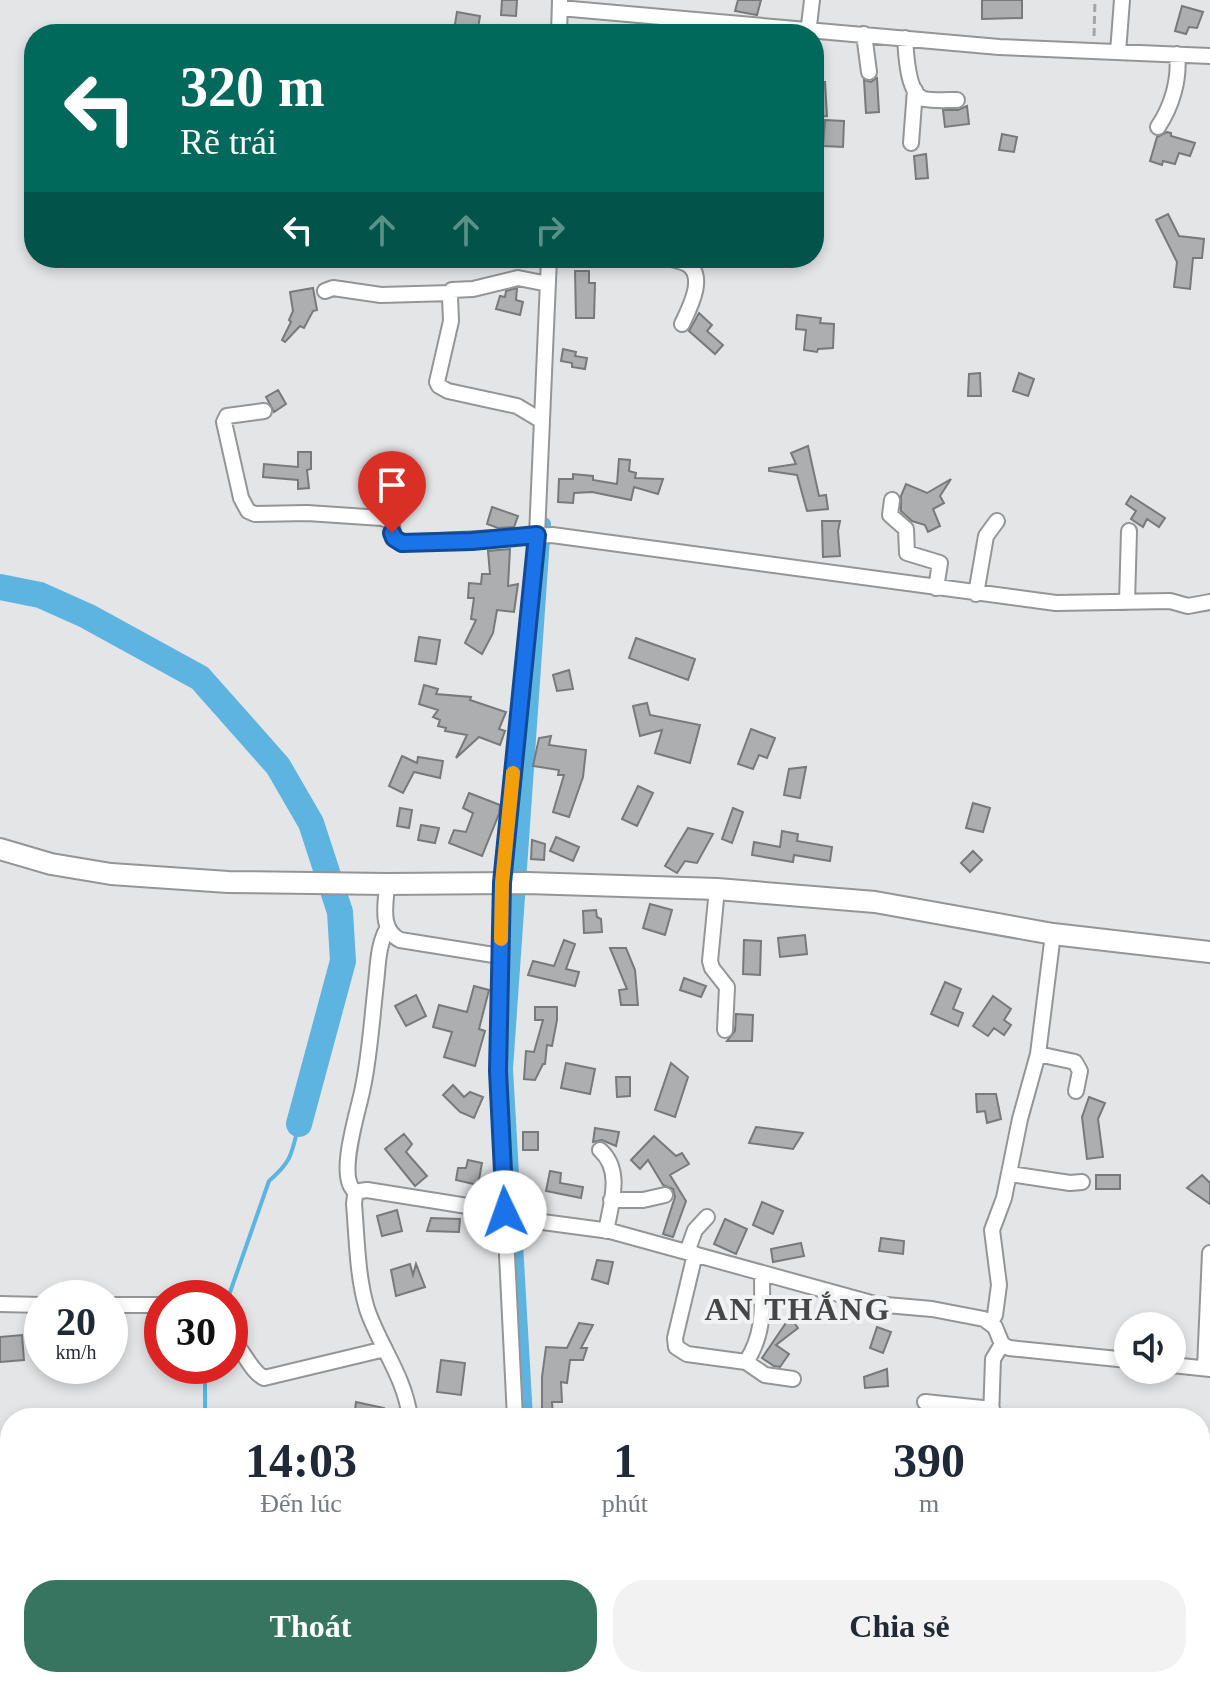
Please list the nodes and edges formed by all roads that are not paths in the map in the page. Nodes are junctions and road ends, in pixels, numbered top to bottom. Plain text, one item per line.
1 (812, 0) edge
2 (1122, 0) edge
3 (560, 4) edge
4 (559, 24) edge
5 (732, 24) edge
6 (809, 24) edge
7 (824, 32) edge
8 (864, 34) junction
9 (905, 38) junction
10 (1118, 52) junction
11 (1177, 54) junction
12 (1210, 56) edge
13 (869, 72) dead end
14 (915, 90) junction
15 (957, 100) dead end
16 (1158, 127) dead end
17 (911, 143) dead end
18 (549, 268) edge
19 (691, 268) edge
20 (548, 284) junction
21 (325, 291) dead end
22 (451, 293) junction
23 (682, 324) dead end
24 (264, 411) dead end
25 (542, 421) junction
26 (892, 500) dead end
27 (997, 521) dead end
28 (1129, 531) dead end
29 (537, 535) junction
30 (936, 588) junction
31 (976, 594) junction
32 (1127, 602) junction
33 (1210, 602) edge
34 (0, 849) edge
35 (512, 883) junction
36 (387, 884) junction
37 (717, 889) junction
38 (387, 929) junction
39 (1053, 934) junction
40 (1210, 952) edge
41 (500, 956) junction
42 (725, 1030) dead end
43 (1038, 1054) junction
44 (1076, 1091) dead end
45 (600, 1150) dead end
46 (1010, 1174) junction
47 (1082, 1182) dead end
48 (356, 1192) junction
49 (665, 1195) dead end
50 (611, 1200) junction
51 (505, 1215) junction
52 (707, 1217) dead end
53 (606, 1231) junction
54 (691, 1253) junction
55 (1210, 1253) edge
56 (762, 1273) junction
57 (0, 1304) edge
58 (24, 1305) edge
59 (991, 1322) junction
60 (1002, 1344) junction
61 (385, 1349) junction
62 (248, 1359) edge
63 (1114, 1359) edge
64 (746, 1362) junction
65 (1186, 1366) edge
66 (1207, 1368) edge
67 (793, 1379) dead end
68 (925, 1402) dead end
69 (409, 1408) edge
70 (515, 1408) edge
71 (958, 1408) edge
72 (992, 1408) edge

1 - 6 street
2 - 10 street
3 - 4 street
3 - 5 street
7 - 8 street
8 - 9 street
8 - 13 street
9 - 10 street
9 - 14 street
10 - 11 street
11 - 12 street
11 - 16 street
14 - 15 street
14 - 17 street
18 - 20 street
19 - 23 street
20 - 22 street
20 - 25 street
21 - 22 street
22 - 25 street
24 - 29 street
25 - 29 street
26 - 30 street
27 - 31 street
28 - 32 street
29 - 30 street
29 - 35 street
30 - 31 street
31 - 32 street
32 - 33 street
34 - 36 street
35 - 36 street
35 - 37 street
35 - 41 street
36 - 38 street
37 - 39 street
37 - 42 street
38 - 41 street
38 - 48 street
39 - 40 street
39 - 43 street
41 - 51 street
43 - 44 street
43 - 46 street
45 - 50 street
46 - 47 street
46 - 59 street
48 - 51 street
48 - 61 street
49 - 50 street
50 - 53 street
51 - 53 street
51 - 70 street
52 - 54 street
53 - 54 street
54 - 56 street
54 - 64 street
55 - 66 street
56 - 59 street
56 - 64 street
57 - 58 street
59 - 60 street
60 - 63 street
60 - 72 street
61 - 62 street
61 - 69 street
64 - 67 street
65 - 66 street
68 - 71 street

